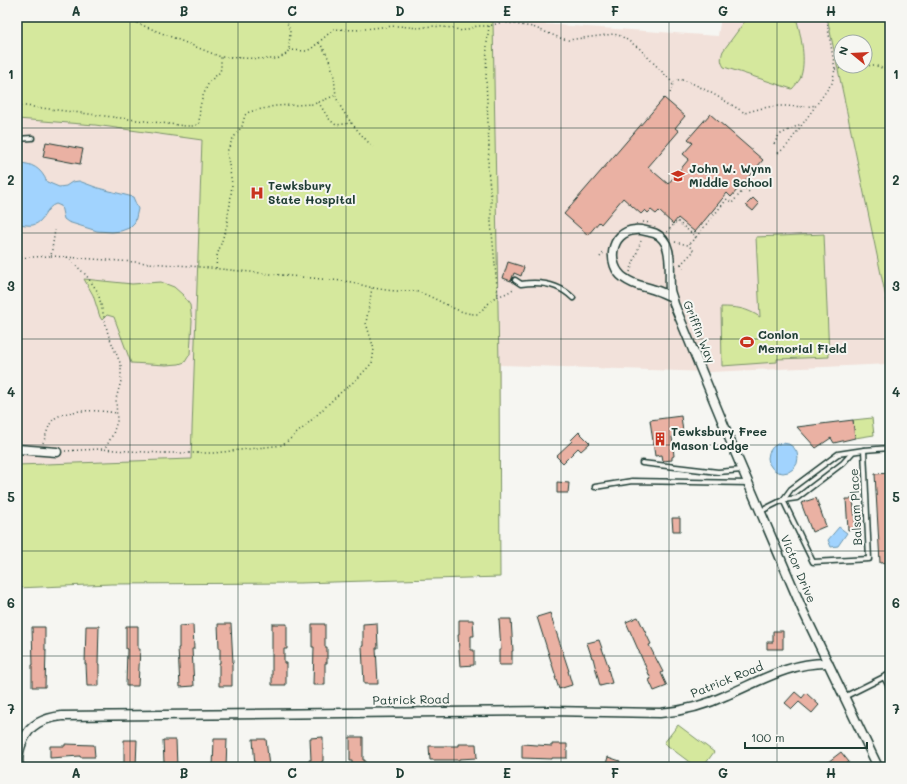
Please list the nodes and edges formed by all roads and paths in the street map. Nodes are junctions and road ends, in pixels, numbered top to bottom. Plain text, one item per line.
1 (122, 17) edge
2 (285, 17) edge
3 (505, 17) edge
4 (826, 17) edge
5 (502, 22) junction
6 (489, 26) junction
7 (318, 43) junction
8 (289, 50) junction
9 (221, 57) junction
10 (833, 57) edge
11 (873, 64) edge
12 (890, 71) edge
13 (834, 74) edge
14 (673, 83) junction
15 (670, 93) dead end
16 (336, 95) junction
17 (318, 102) junction
18 (816, 104) junction
19 (17, 105) edge
20 (353, 123) junction
21 (803, 124) junction
22 (32, 138) dead end
23 (17, 139) edge
24 (774, 144) dead end
25 (373, 147) dead end
26 (778, 153) dead end
27 (749, 192) dead end
28 (648, 222) dead end
29 (55, 230) dead end
30 (645, 231) junction
31 (667, 232) dead end
32 (696, 237) junction
33 (688, 245) dead end
34 (51, 256) junction
35 (67, 257) junction
36 (17, 258) edge
37 (681, 264) dead end
38 (216, 268) junction
39 (685, 270) dead end
40 (515, 280) dead end
41 (627, 280) junction
42 (521, 284) junction
43 (372, 288) junction
44 (498, 297) junction
45 (672, 297) junction
46 (573, 298) dead end
47 (704, 376) joint
48 (116, 412) junction
49 (890, 448) edge
50 (17, 449) edge
51 (105, 449) junction
52 (864, 450) junction
53 (39, 451) junction
54 (57, 452) joint
55 (852, 453) junction
56 (642, 463) dead end
57 (743, 470) junction
58 (748, 483) junction
59 (594, 487) dead end
60 (784, 500) junction
61 (761, 511) junction
62 (828, 663) junction
63 (890, 674) edge
64 (884, 677) junction
65 (890, 689) edge
66 (844, 697) junction
67 (19, 767) edge
68 (878, 767) edge

1 - 9 path
2 - 8 path
3 - 5 path
4 - 10 path
5 - 6 path
5 - 14 path
6 - 7 path
6 - 44 path
7 - 8 path
7 - 16 path
8 - 9 path
9 - 19 path
11 - 12 path
13 - 18 path
14 - 15 path
14 - 18 path
16 - 17 path
16 - 20 path
17 - 20 path
17 - 38 path
18 - 21 path
20 - 25 path
21 - 24 path
21 - 26 path
22 - 23 lane
27 - 32 path
28 - 30 path
29 - 34 path
30 - 41 path
30 - 41 street, Griffin Way
30 - 45 street, Griffin Way
31 - 32 path
32 - 33 path
34 - 35 path
34 - 36 path
35 - 38 path
35 - 48 path
37 - 39 path
38 - 43 path
40 - 42 lane
41 - 45 street, Griffin Way
42 - 44 path
42 - 46 lane
43 - 44 path
43 - 51 path
45 - 47 street, Griffin Way
47 - 57 street, Victor Drive
48 - 51 path
48 - 53 path
49 - 52 lane, Balsam Place
50 - 53 street
51 - 54 path
52 - 55 lane, Balsam Place
52 - 60 lane, Balsam Place
53 - 54 street
55 - 60 lane, Balsam Place
55 - 60 lane, Balsam Place
56 - 57 lane
57 - 58 street, Victor Drive
58 - 59 lane
58 - 61 street, Victor Drive
60 - 61 lane, Balsam Place
61 - 62 street, Victor Drive
62 - 66 street, Victor Drive
62 - 67 street, Patrick Road
63 - 64 lane
64 - 65 lane
64 - 66 lane
66 - 68 street, Victor Drive

